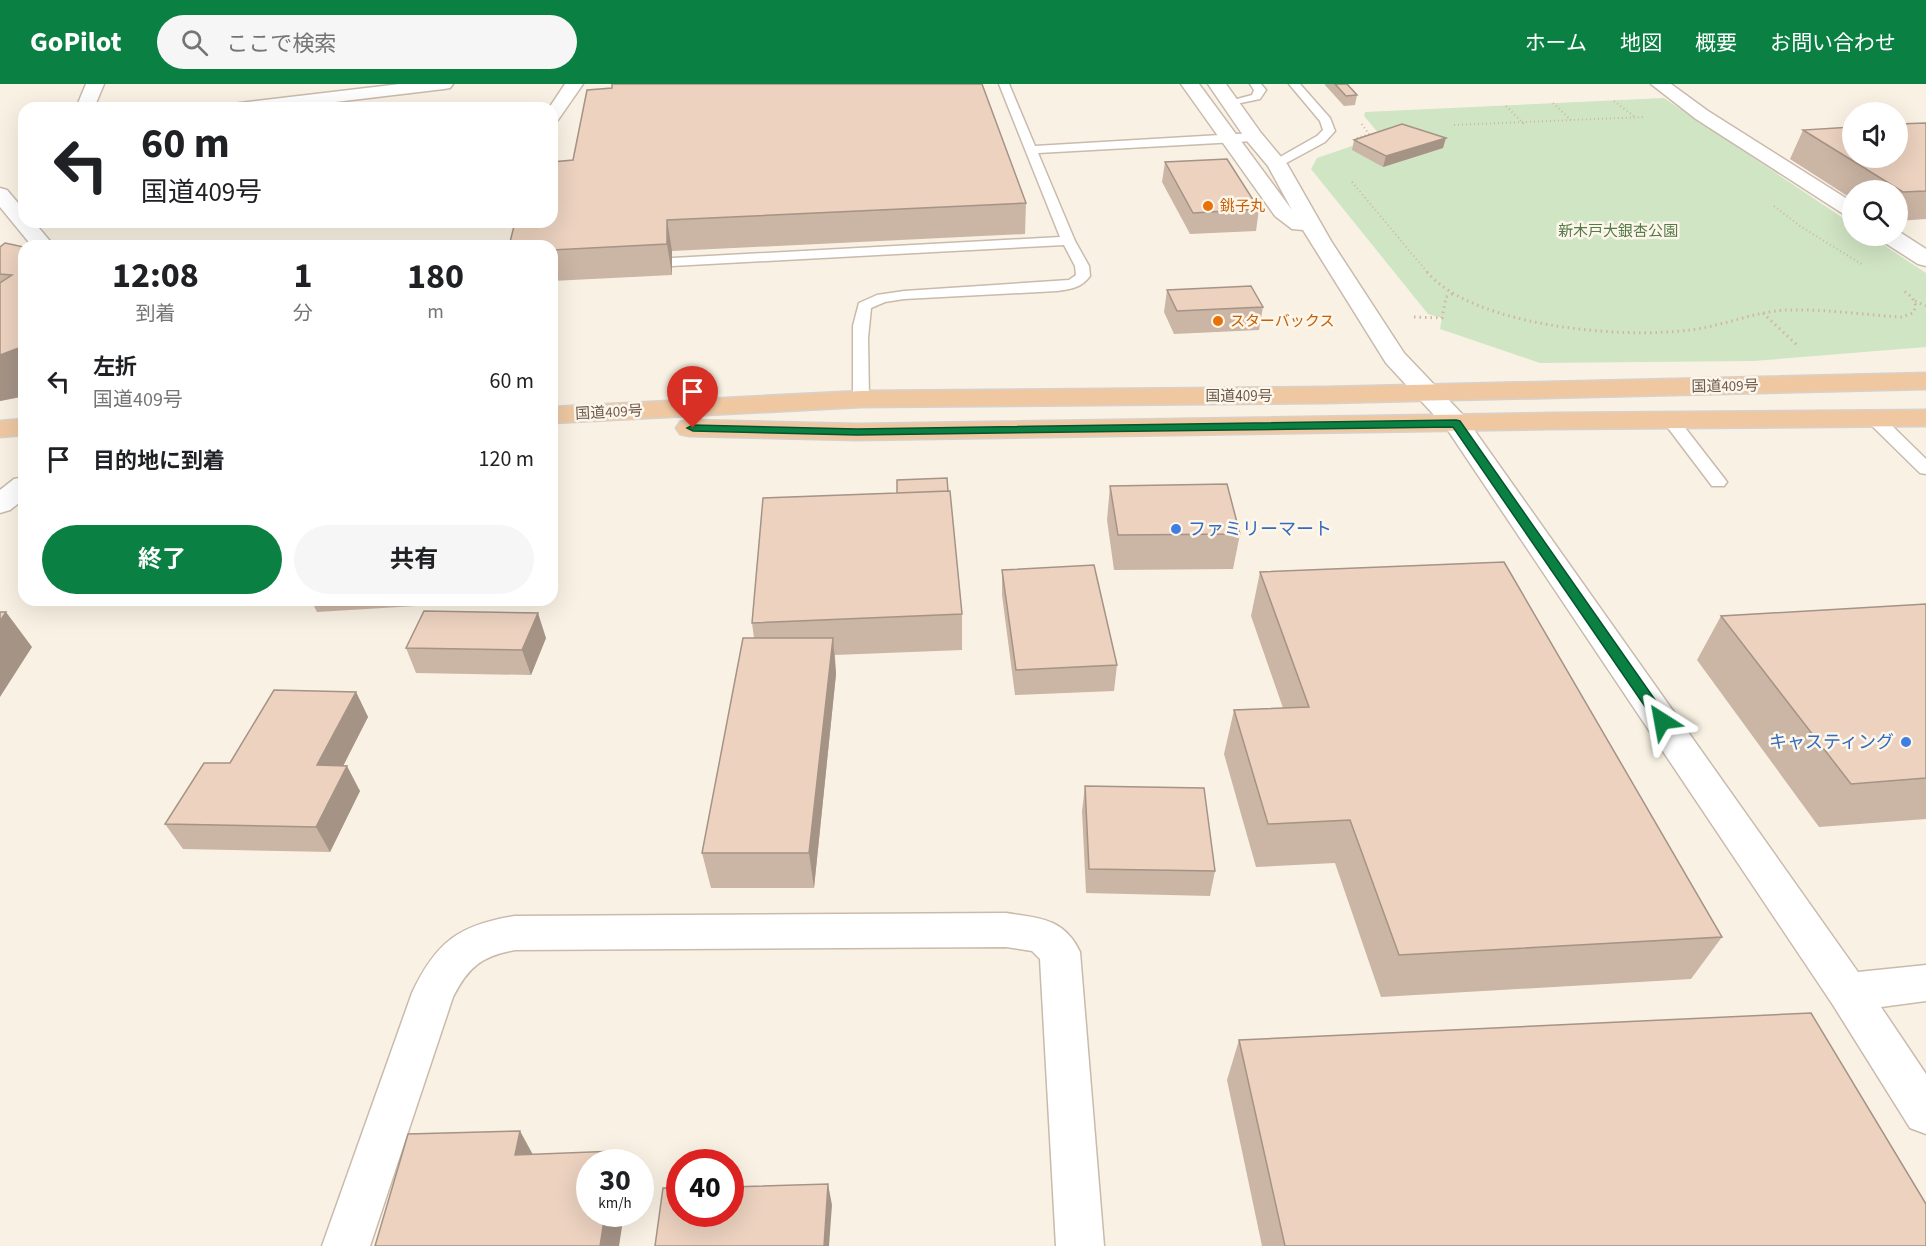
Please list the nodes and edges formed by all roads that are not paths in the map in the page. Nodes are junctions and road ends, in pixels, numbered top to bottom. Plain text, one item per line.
1 (95, 84) edge
2 (444, 84) edge
3 (574, 84) edge
4 (1004, 84) edge
5 (1190, 84) edge
6 (1216, 84) edge
7 (1255, 84) edge
8 (1294, 84) edge
9 (1660, 84) edge
10 (88, 102) edge
11 (291, 102) edge
12 (1230, 104) junction
13 (558, 107) edge
14 (1254, 137) junction
15 (1228, 139) junction
16 (1031, 150) junction
17 (1278, 164) junction
18 (0, 194) edge
19 (1842, 205) edge
20 (18, 216) edge
21 (28, 228) edge
22 (38, 240) edge
23 (1068, 241) junction
24 (1320, 241) junction
25 (672, 262) dead end
26 (1926, 381) edge
27 (1427, 393) junction
28 (861, 399) junction
29 (558, 415) edge
30 (1926, 418) edge
31 (1875, 419) junction
32 (1670, 420) junction
33 (1456, 423) junction
34 (558, 424) edge
35 (18, 428) edge
36 (0, 429) edge
37 (1926, 469) edge
38 (1718, 482) dead end
39 (18, 490) edge
40 (0, 504) edge
41 (1926, 983) edge
42 (1848, 992) junction
43 (1926, 1113) edge
44 (346, 1246) edge
45 (1080, 1246) edge

1 - 10 street
2 - 11 street
3 - 13 street
4 - 16 lane
5 - 15 street
6 - 12 street
7 - 12 lane
8 - 17 lane
9 - 19 street
12 - 14 street
14 - 15 lane
14 - 17 street
15 - 16 lane
15 - 24 street
16 - 23 lane
17 - 24 street
18 - 20 street
21 - 22 street
23 - 25 lane
23 - 28 lane
24 - 27 street
26 - 27 highway, 国道409号
27 - 28 highway, 国道409号
27 - 33 street
28 - 29 highway, 国道409号
30 - 31 highway, 国道409号
31 - 32 highway, 国道409号
31 - 37 lane
32 - 33 highway, 国道409号
32 - 38 lane
33 - 34 highway, 国道409号
33 - 42 street
35 - 36 highway
39 - 40 street
41 - 42 street
42 - 43 street
44 - 45 street

